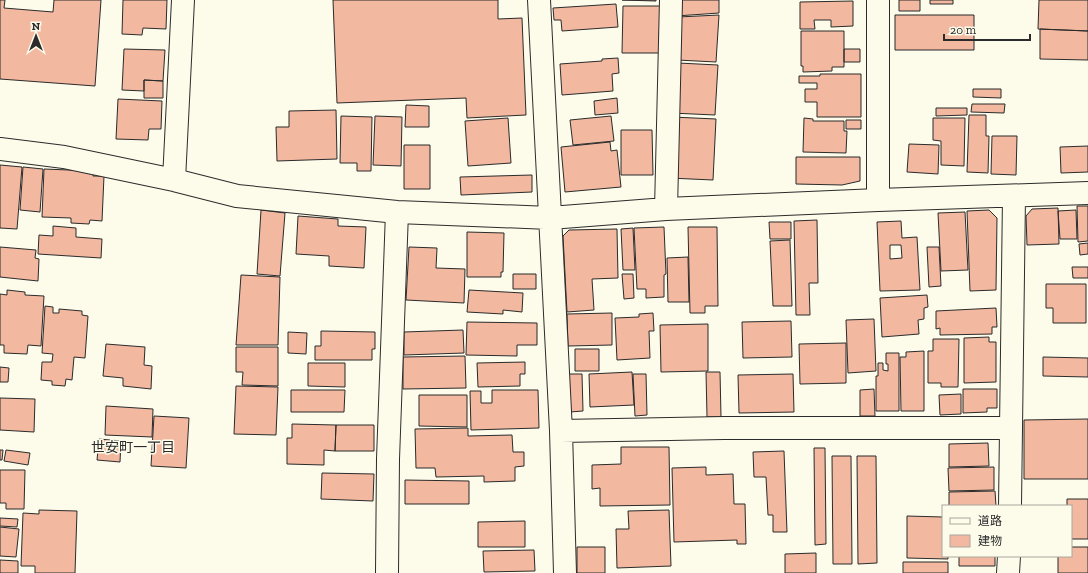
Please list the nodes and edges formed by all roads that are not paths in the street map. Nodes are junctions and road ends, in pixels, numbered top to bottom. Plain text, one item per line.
1 (183, 0) edge
2 (539, 0) edge
3 (671, 0) edge
4 (878, 0) edge
5 (0, 149) edge
6 (174, 180) junction
7 (1088, 194) edge
8 (1014, 196) junction
9 (878, 200) junction
10 (666, 209) junction
11 (397, 212) junction
12 (550, 218) junction
13 (1011, 428) junction
14 (561, 431) junction
15 (1010, 505) edge
16 (1009, 557) edge
17 (387, 573) edge
18 (565, 573) edge
19 (1008, 573) edge

1 - 6 street
2 - 12 street
3 - 10 street
4 - 9 street
5 - 6 street
6 - 11 street
7 - 8 street
8 - 9 street
8 - 13 street
9 - 10 street
10 - 12 street
11 - 12 street
11 - 17 street
12 - 14 street
13 - 14 street
13 - 15 street
14 - 18 street
16 - 19 street

